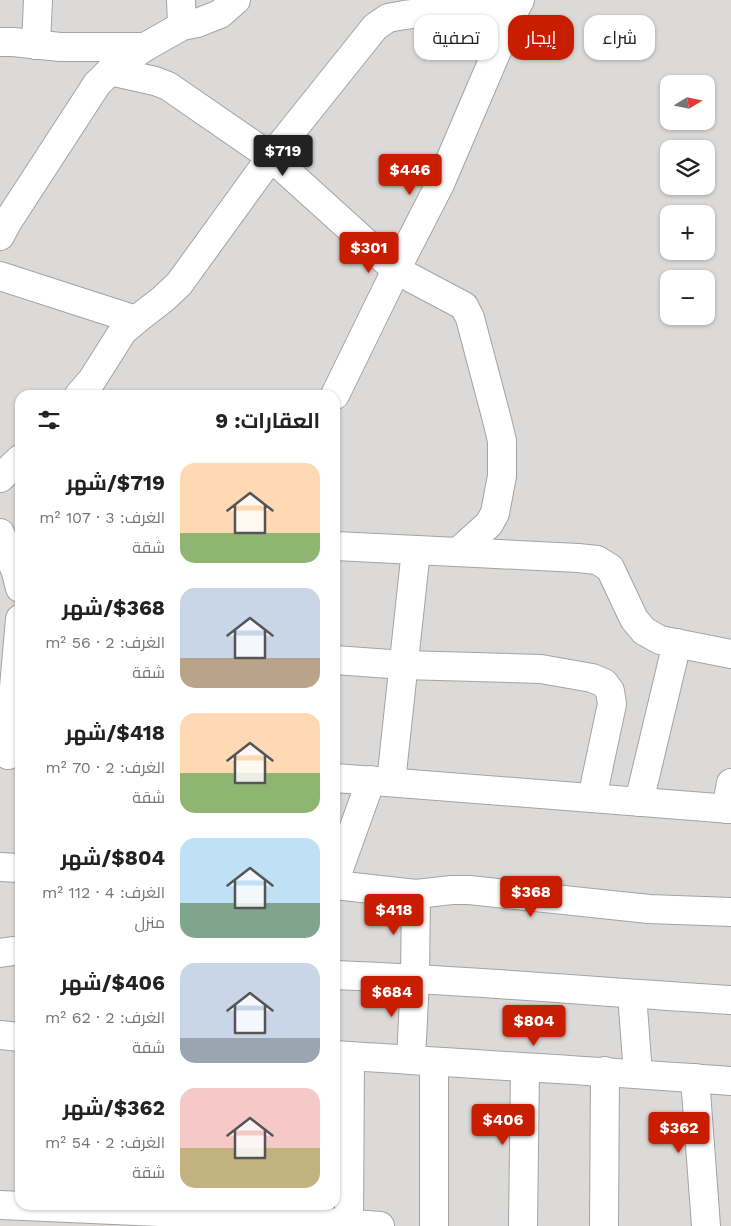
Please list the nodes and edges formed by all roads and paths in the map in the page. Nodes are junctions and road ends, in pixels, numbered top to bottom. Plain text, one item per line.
1 (38, 0) edge
2 (236, 0) edge
3 (517, 5) edge
4 (181, 13) edge
5 (0, 42) edge
6 (36, 45) junction
7 (145, 47) junction
8 (110, 71) junction
9 (271, 157) junction
10 (0, 236) edge
11 (396, 270) junction
12 (0, 276) edge
13 (136, 320) junction
14 (83, 390) edge
15 (337, 390) edge
16 (15, 464) edge
17 (0, 478) edge
18 (5, 536) edge
19 (340, 546) edge
20 (416, 550) junction
21 (458, 552) junction
22 (15, 569) edge
23 (676, 643) junction
24 (731, 654) edge
25 (340, 660) edge
26 (404, 665) junction
27 (15, 681) edge
28 (9, 755) edge
29 (340, 778) edge
30 (381, 781) junction
31 (592, 798) junction
32 (729, 800) edge
33 (639, 802) junction
34 (0, 867) edge
35 (15, 868) edge
36 (340, 869) edge
37 (340, 886) edge
38 (416, 894) junction
39 (731, 912) edge
40 (15, 951) edge
41 (0, 953) edge
42 (340, 974) edge
43 (415, 978) junction
44 (632, 994) junction
45 (731, 1000) edge
46 (0, 1035) edge
47 (15, 1036) edge
48 (342, 1056) edge
49 (422, 1061) junction
50 (525, 1068) junction
51 (605, 1071) junction
52 (638, 1074) junction
53 (695, 1078) junction
54 (731, 1081) edge
55 (0, 1205) edge
56 (15, 1206) edge
57 (168, 1210) edge
58 (243, 1216) edge
59 (349, 1224) junction
60 (380, 1226) edge
61 (434, 1226) edge
62 (523, 1226) edge
63 (604, 1226) edge
64 (706, 1226) edge

1 - 6 street
2 - 4 street
3 - 9 street
3 - 11 street
4 - 7 street
5 - 6 street
6 - 7 street
7 - 8 street
8 - 9 street
8 - 10 street
9 - 11 street
9 - 13 street
11 - 15 street
11 - 21 street
12 - 13 street
13 - 14 street
16 - 17 street
18 - 22 street
19 - 20 street
20 - 21 street
20 - 26 street
21 - 23 street
23 - 24 street
23 - 33 street
25 - 26 street
26 - 30 street
26 - 31 street
27 - 28 street
29 - 30 street
30 - 31 street
30 - 36 street
31 - 33 street
32 - 33 street
34 - 35 street
37 - 38 street
38 - 39 street
38 - 43 street
40 - 41 street
42 - 43 street
43 - 44 street
43 - 49 street
44 - 45 street
44 - 52 street
46 - 47 street
48 - 49 street
48 - 59 street
49 - 50 street
49 - 61 street
50 - 51 street
50 - 62 street
51 - 52 street
51 - 63 street
52 - 53 street
53 - 54 street
53 - 64 street
55 - 56 street
57 - 58 street
58 - 59 street
59 - 60 street

